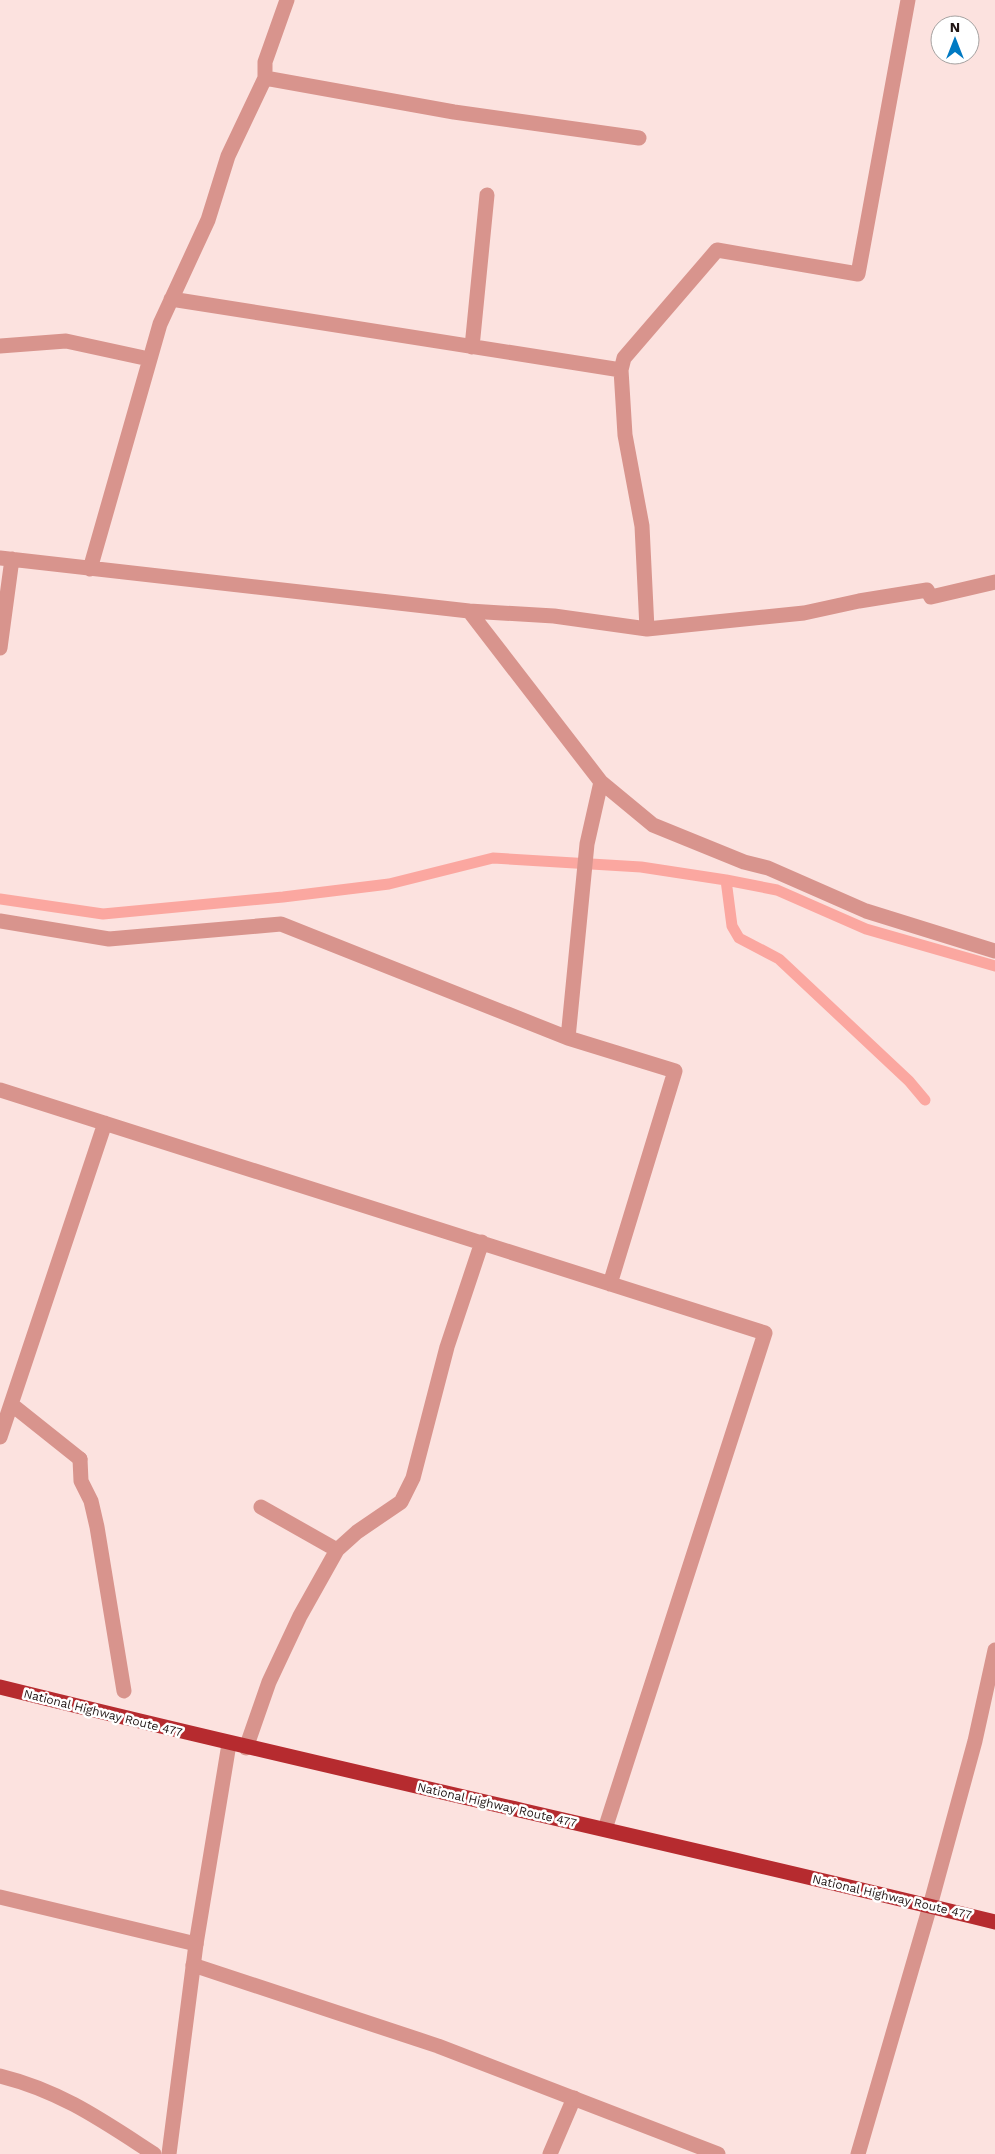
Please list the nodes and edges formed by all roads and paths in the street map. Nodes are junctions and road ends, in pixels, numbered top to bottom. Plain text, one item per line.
1 (286, 0) edge
2 (908, 0) edge
3 (265, 78) junction
4 (639, 138) dead end
5 (486, 195) dead end
6 (171, 299) junction
7 (0, 346) edge
8 (472, 347) junction
9 (149, 359) junction
10 (621, 370) junction
11 (6, 558) edge
12 (90, 569) junction
13 (995, 582) edge
14 (469, 611) junction
15 (647, 629) junction
16 (0, 648) edge
17 (600, 782) junction
18 (0, 921) edge
19 (995, 951) edge
20 (568, 1038) junction
21 (0, 1090) edge
22 (105, 1123) junction
23 (482, 1242) junction
24 (610, 1284) junction
25 (11, 1404) junction
26 (0, 1436) edge
27 (261, 1507) dead end
28 (337, 1550) junction
29 (995, 1650) edge
30 (0, 1687) edge
31 (124, 1691) dead end
32 (229, 1744) junction
33 (246, 1748) junction
34 (605, 1829) junction
35 (0, 1896) edge
36 (930, 1906) junction
37 (995, 1922) edge
38 (196, 1944) junction
39 (193, 1965) junction
40 (0, 2076) edge
41 (574, 2098) junction
42 (154, 2154) edge
43 (169, 2154) edge
44 (550, 2154) edge
45 (718, 2154) edge
46 (858, 2154) edge

1 - 3 street
2 - 10 street
3 - 4 street
3 - 6 street
5 - 8 street
6 - 8 street
6 - 9 street
7 - 9 street
8 - 10 street
9 - 12 street
10 - 15 street
11 - 12 street
11 - 16 street
12 - 14 street
13 - 15 street
14 - 15 street
14 - 17 street
17 - 19 street
17 - 20 street
18 - 20 street
20 - 24 street
21 - 22 street
22 - 23 street
22 - 25 street
23 - 24 street
23 - 28 street
24 - 34 street
25 - 26 street
25 - 31 street
27 - 28 street
28 - 33 street
29 - 36 street
30 - 32 highway, National Highway Route 477
32 - 33 highway, National Highway Route 477
32 - 38 street
33 - 34 highway, National Highway Route 477
34 - 36 highway, National Highway Route 477
35 - 38 street
36 - 37 highway, National Highway Route 477
36 - 46 street
38 - 39 street
39 - 41 street
39 - 43 street
40 - 42 street
41 - 44 street
41 - 45 street

